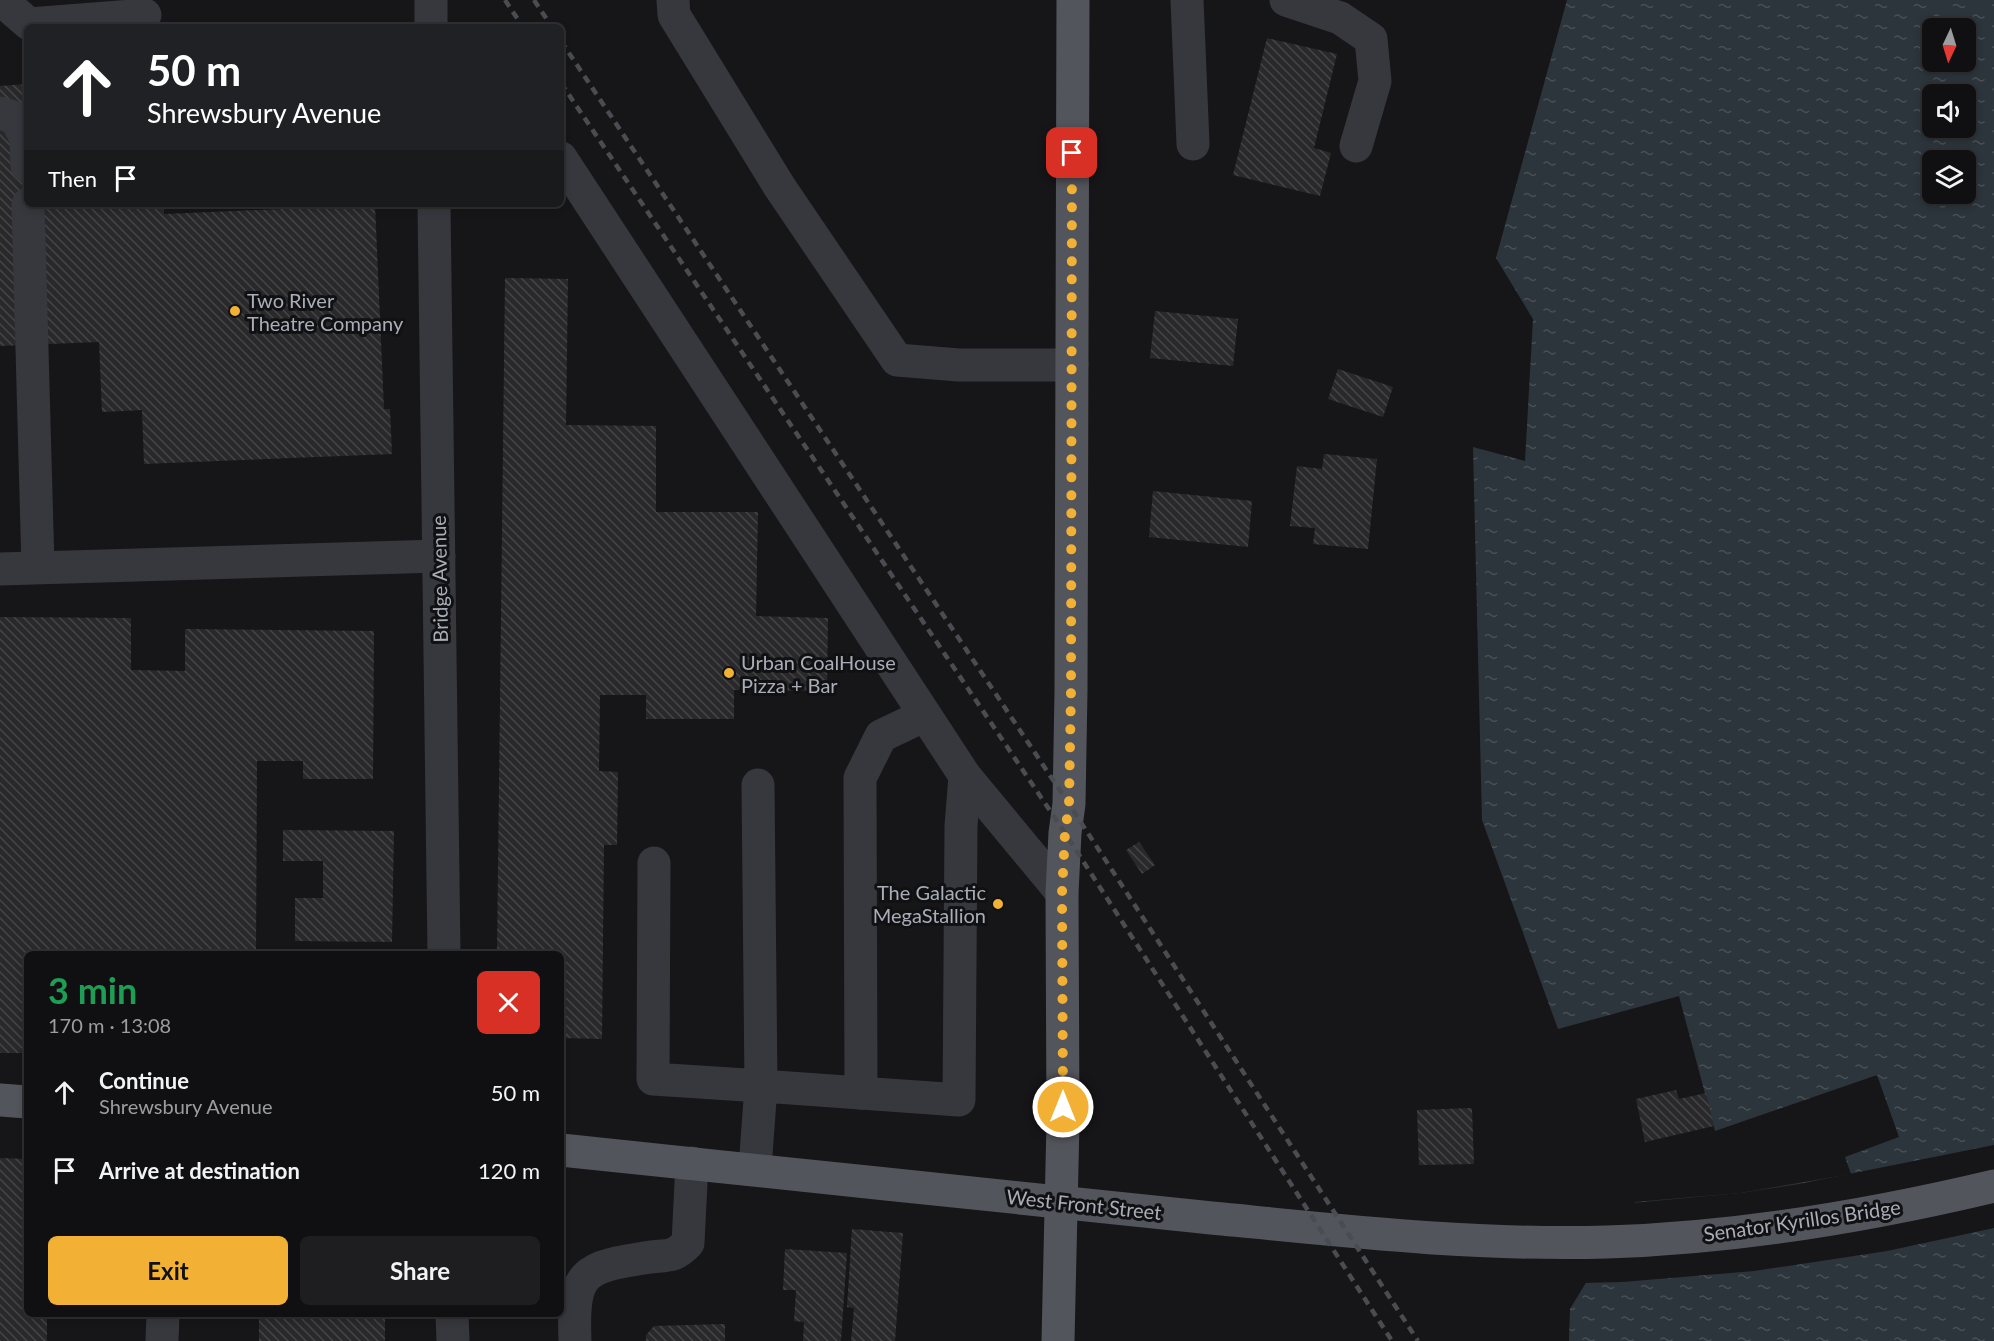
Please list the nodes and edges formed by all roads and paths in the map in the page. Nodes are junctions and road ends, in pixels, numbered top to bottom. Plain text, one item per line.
1 (1, 0) edge
2 (431, 0) edge
3 (673, 0) edge
4 (1073, 0) edge
5 (1187, 0) edge
6 (1286, 0) edge
7 (145, 14) edge
8 (431, 24) edge
9 (14, 116) edge
10 (24, 135) edge
11 (1193, 144) dead end
12 (1356, 146) dead end
13 (564, 163) edge
14 (28, 207) edge
15 (434, 207) edge
16 (1072, 365) junction
17 (439, 556) junction
18 (38, 567) junction
19 (0, 568) edge
20 (925, 715) junction
21 (965, 777) junction
22 (758, 784) dead end
23 (654, 863) dead end
24 (1062, 893) junction
25 (444, 951) edge
26 (761, 1086) junction
27 (861, 1093) junction
28 (0, 1100) edge
29 (24, 1102) edge
30 (564, 1150) edge
31 (692, 1163) junction
32 (754, 1168) junction
33 (1994, 1186) edge
34 (1061, 1202) junction
35 (1607, 1242) joint
36 (163, 1317) edge
37 (452, 1317) edge
38 (162, 1341) edge
39 (453, 1341) edge
40 (575, 1341) edge
41 (1058, 1341) edge

1 - 7 street
2 - 8 street
3 - 16 street
4 - 16 main road
5 - 11 street
6 - 12 street
9 - 10 street
13 - 20 street
14 - 18 street
15 - 17 street, Bridge Avenue
16 - 24 main road
17 - 18 street
17 - 25 street, Bridge Avenue
18 - 19 street
20 - 21 street
20 - 27 street
21 - 24 street
21 - 27 street
22 - 26 street
23 - 26 street
24 - 34 main road
26 - 27 street
26 - 32 street
28 - 29 main road
30 - 31 main road, West Front Street
31 - 32 main road, West Front Street
31 - 40 street
32 - 34 main road, West Front Street
33 - 35 main road, Senator Kyrillos Bridge
34 - 35 main road, West Front Street
34 - 41 main road
36 - 38 street
37 - 39 street

